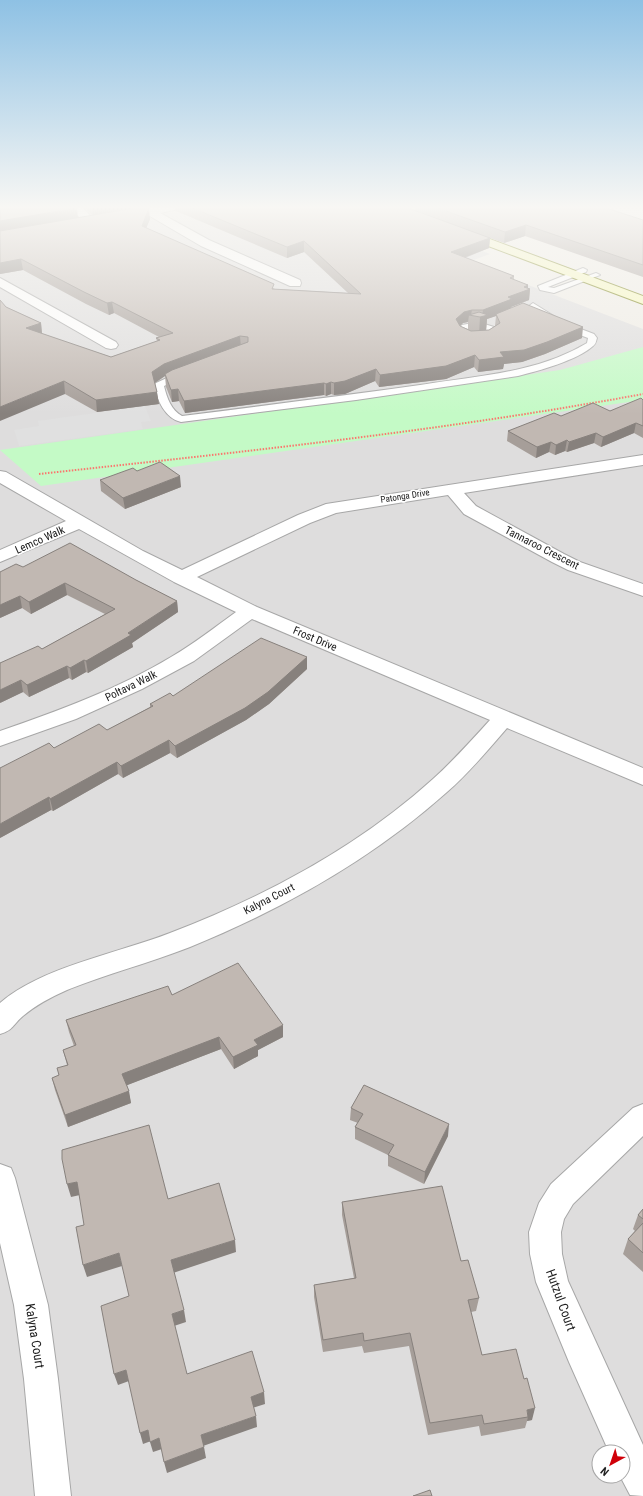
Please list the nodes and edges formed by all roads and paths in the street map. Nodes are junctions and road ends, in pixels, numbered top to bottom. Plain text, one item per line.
1 (277, 275) edge
2 (582, 275) edge
3 (584, 275) edge
4 (587, 275) edge
5 (587, 275) edge
6 (0, 282) edge
7 (295, 283) dead end
8 (548, 290) junction
9 (643, 293) edge
10 (643, 300) edge
11 (498, 320) edge
12 (483, 326) edge
13 (111, 344) dead end
14 (194, 370) edge
15 (643, 394) edge
16 (643, 460) edge
17 (38, 475) dead end
18 (0, 476) edge
19 (452, 489) junction
20 (79, 522) junction
21 (0, 556) edge
22 (181, 578) junction
23 (643, 590) edge
24 (250, 611) junction
25 (504, 718) junction
26 (0, 740) edge
27 (643, 777) edge
28 (0, 1023) edge
29 (643, 1117) edge
30 (0, 1178) edge
31 (643, 1482) edge
32 (53, 1496) edge

1 - 7 street
2 - 8 lane
3 - 8 lane
4 - 9 main road
5 - 10 main road
6 - 13 street
8 - 14 lane
11 - 12 lane
15 - 17 path
16 - 19 street, Patonga Drive
18 - 20 street, Frost Drive
19 - 22 street, Patonga Drive
19 - 23 street, Tannaroo Crescent
20 - 21 street, Lemco Walk
20 - 22 street, Frost Drive
22 - 24 street, Frost Drive
24 - 25 street, Frost Drive
24 - 26 street, Poltava Walk
25 - 27 street, Frost Drive
25 - 28 street, Kalyna Court
29 - 31 street, Hutzul Court
30 - 32 street, Kalyna Court

